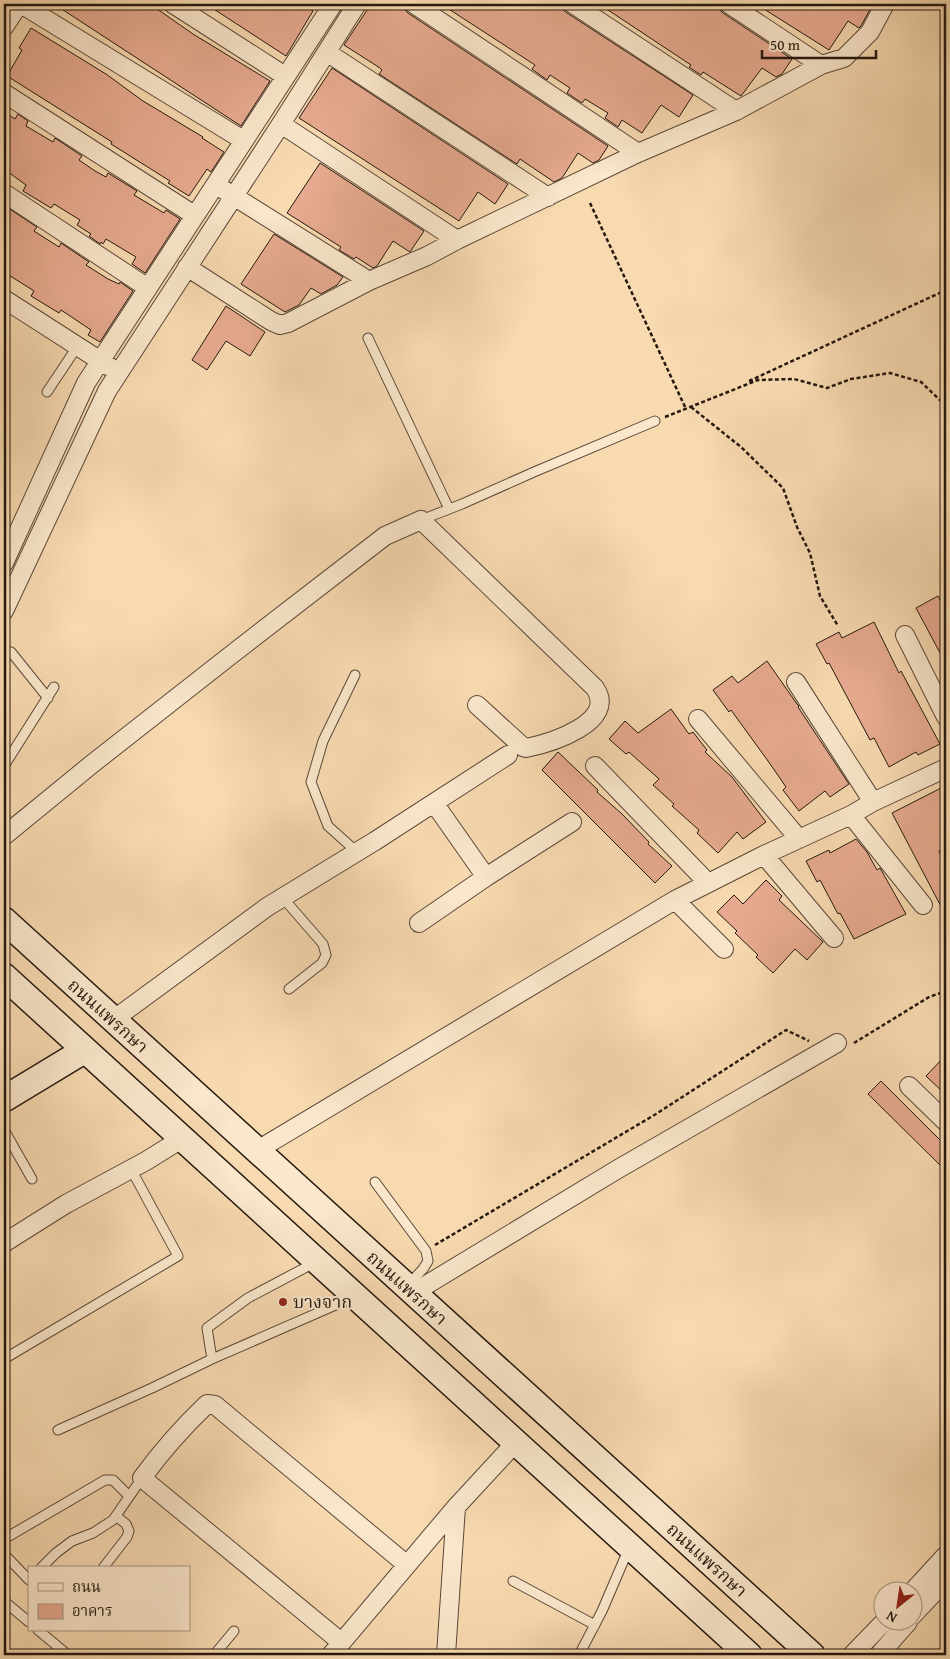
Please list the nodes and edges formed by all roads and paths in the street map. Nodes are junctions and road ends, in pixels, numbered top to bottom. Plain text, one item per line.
1 (20, 4) edge
2 (173, 4) edge
3 (333, 4) edge
4 (357, 4) edge
5 (414, 4) edge
6 (573, 4) edge
7 (729, 4) edge
8 (885, 4) edge
9 (4, 27) edge
10 (328, 53) junction
11 (821, 66) junction
12 (285, 76) junction
13 (4, 93) edge
14 (736, 111) junction
15 (282, 124) junction
16 (243, 140) junction
17 (638, 153) junction
18 (215, 185) junction
19 (4, 193) edge
20 (233, 196) junction
21 (548, 197) junction
22 (590, 203) dead end
23 (194, 215) junction
24 (457, 240) junction
25 (187, 267) junction
26 (369, 281) junction
27 (148, 288) junction
28 (946, 290) edge
29 (4, 299) edge
30 (368, 338) dead end
31 (77, 347) junction
32 (100, 361) junction
33 (118, 373) junction
34 (47, 392) dead end
35 (721, 395) junction
36 (946, 406) edge
37 (691, 407) junction
38 (686, 408) junction
39 (655, 421) joint
40 (449, 510) junction
41 (26, 514) junction
42 (421, 520) junction
43 (45, 523) junction
44 (4, 563) edge
45 (4, 611) edge
46 (838, 626) dead end
47 (905, 635) dead end
48 (11, 652) dead end
49 (355, 675) dead end
50 (796, 682) dead end
51 (54, 687) dead end
52 (48, 698) junction
53 (477, 705) dead end
54 (946, 718) edge
55 (698, 719) dead end
56 (508, 755) dead end
57 (4, 766) edge
58 (595, 766) dead end
59 (945, 773) edge
60 (873, 802) junction
61 (434, 803) junction
62 (851, 815) junction
63 (572, 822) dead end
64 (4, 836) edge
65 (799, 839) junction
66 (357, 852) junction
67 (764, 855) junction
68 (486, 877) junction
69 (708, 883) junction
70 (283, 898) junction
71 (675, 900) junction
72 (923, 905) dead end
73 (4, 920) edge
74 (419, 923) dead end
75 (834, 938) dead end
76 (724, 949) dead end
77 (4, 976) edge
78 (289, 989) dead end
79 (946, 990) edge
80 (113, 1020) junction
81 (811, 1042) dead end
82 (845, 1044) joint
83 (85, 1050) junction
84 (908, 1086) dead end
85 (4, 1099) edge
86 (946, 1122) edge
87 (4, 1130) edge
88 (183, 1138) junction
89 (256, 1151) junction
90 (131, 1169) junction
91 (32, 1179) dead end
92 (375, 1182) dead end
93 (4, 1244) edge
94 (426, 1251) junction
95 (318, 1261) junction
96 (409, 1290) junction
97 (356, 1296) junction
98 (4, 1359) edge
99 (212, 1359) junction
100 (58, 1430) dead end
101 (516, 1442) junction
102 (142, 1478) junction
103 (129, 1496) junction
104 (456, 1507) junction
105 (116, 1516) junction
106 (4, 1539) edge
107 (630, 1546) junction
108 (4, 1554) edge
109 (946, 1555) edge
110 (407, 1565) junction
111 (43, 1566) edge
112 (105, 1566) edge
113 (28, 1579) edge
114 (946, 1580) edge
115 (513, 1581) dead end
116 (921, 1582) edge
117 (5, 1604) edge
118 (922, 1605) edge
119 (28, 1621) edge
120 (595, 1625) junction
121 (234, 1631) dead end
122 (40, 1632) edge
123 (874, 1632) edge
124 (899, 1632) edge
125 (336, 1649) edge
126 (68, 1655) edge
127 (214, 1655) edge
128 (446, 1655) edge
129 (579, 1655) edge
130 (749, 1655) edge
131 (812, 1655) edge
132 (852, 1655) edge
133 (879, 1655) edge

1 - 9 street
1 - 16 street
2 - 12 street
3 - 12 street
4 - 10 street
5 - 17 street
6 - 14 street
7 - 11 street
8 - 11 street
10 - 15 street
10 - 21 street
11 - 14 street
12 - 16 street
13 - 23 street
14 - 17 street
15 - 20 street
15 - 24 street
16 - 18 street
17 - 21 street
18 - 20 street
18 - 23 street
19 - 27 street
20 - 25 street
20 - 26 street
21 - 24 street
22 - 38 path
23 - 27 street
24 - 26 street
25 - 26 street
25 - 33 street
27 - 32 street
28 - 35 path
29 - 31 street
30 - 40 lane
31 - 32 street
31 - 34 lane
32 - 33 street
32 - 41 street
33 - 43 street
35 - 36 path
35 - 37 path
37 - 38 path
37 - 46 path
38 - 39 path
39 - 40 lane
40 - 42 lane
41 - 43 street
41 - 44 street
42 - 53 street
42 - 64 street
43 - 45 street
47 - 54 street
48 - 52 lane
49 - 66 lane
50 - 60 street
51 - 52 lane
52 - 57 lane
55 - 65 street
56 - 61 street
58 - 69 street
59 - 60 street
60 - 62 street
61 - 66 street
61 - 68 street
62 - 65 street
62 - 72 street
63 - 68 street
65 - 67 street
66 - 70 street
67 - 69 street
67 - 75 street
68 - 74 street
69 - 71 street
70 - 78 lane
70 - 80 street
71 - 76 street
71 - 89 street
73 - 80 main road, ถนนแพรกษา
77 - 83 main road
79 - 82 path
80 - 89 main road, ถนนแพรกษา
81 - 94 path
82 - 96 street
83 - 85 main road
83 - 88 main road
84 - 86 street
87 - 91 lane
88 - 90 street
88 - 95 main road
89 - 96 main road, ถนนแพรกษา
90 - 93 street
90 - 98 lane
92 - 94 lane
94 - 96 lane
95 - 97 main road
95 - 99 lane
96 - 131 main road, ถนนแพรกษา
97 - 99 lane
97 - 101 main road
99 - 100 lane
101 - 104 street
101 - 107 main road
102 - 103 lane
102 - 110 street
102 - 125 street
103 - 105 lane
103 - 106 lane
104 - 110 street
104 - 128 street
105 - 111 lane
105 - 112 lane
107 - 120 lane
107 - 130 main road
108 - 113 lane
109 - 116 street
110 - 125 street
114 - 118 street
115 - 120 lane
117 - 119 lane
120 - 129 lane
121 - 127 lane
122 - 126 lane
123 - 132 street
124 - 133 street

